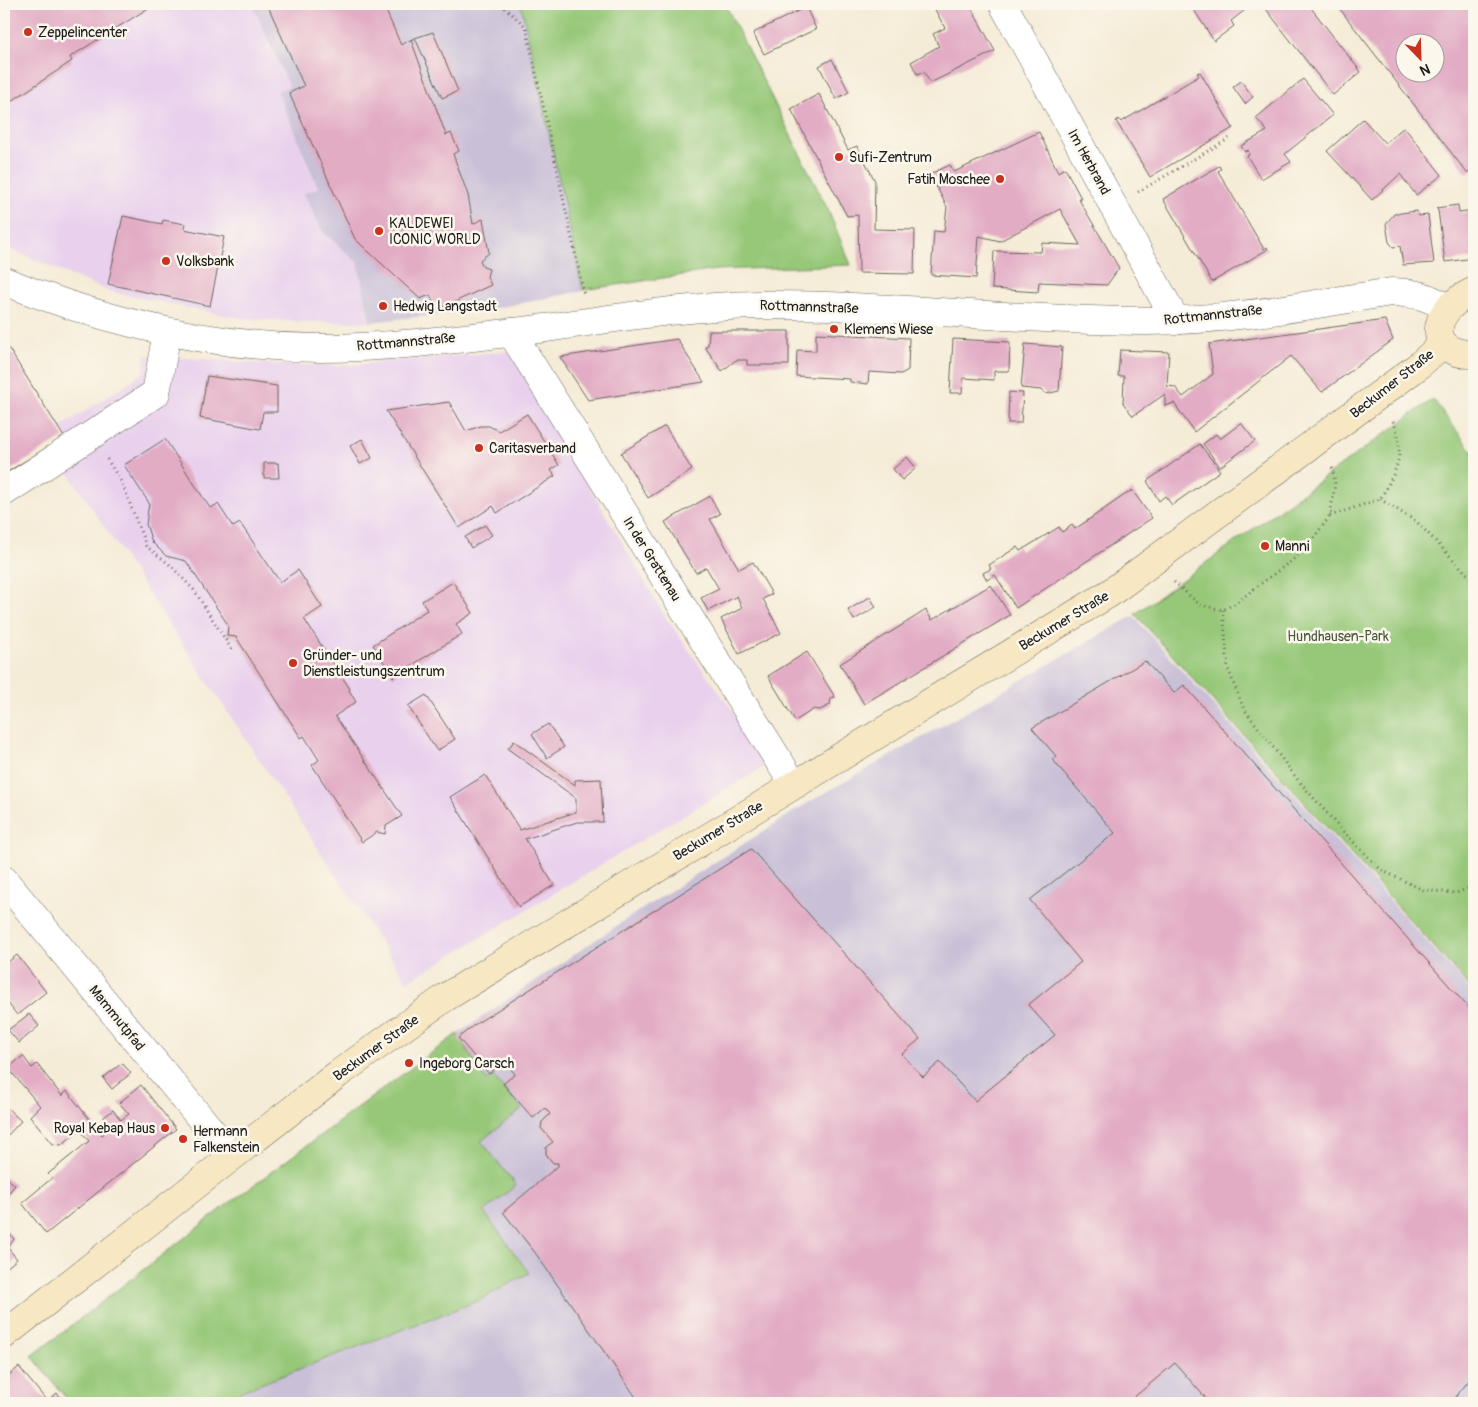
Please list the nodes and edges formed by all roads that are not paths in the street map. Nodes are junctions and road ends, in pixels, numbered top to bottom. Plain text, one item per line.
1 (1003, 4) edge
2 (4, 281) edge
3 (1474, 291) edge
4 (1448, 308) junction
5 (1176, 320) junction
6 (167, 332) junction
7 (511, 332) junction
8 (1443, 344) junction
9 (1474, 354) edge
10 (4, 492) edge
11 (794, 785) junction
12 (4, 880) edge
13 (232, 1156) junction
14 (4, 1336) edge

1 - 5 street, Im Herbrand
2 - 6 street, Rottmannstraße
3 - 4 street
4 - 5 street, Rottmannstraße
4 - 8 street
5 - 7 street, Rottmannstraße
6 - 7 street, Rottmannstraße
6 - 10 street
7 - 11 street, In der Grattenau
8 - 9 street
8 - 11 street, Beckumer Straße
11 - 13 street, Beckumer Straße
12 - 13 street, Mammutpfad
13 - 14 street, Beckumer Straße

